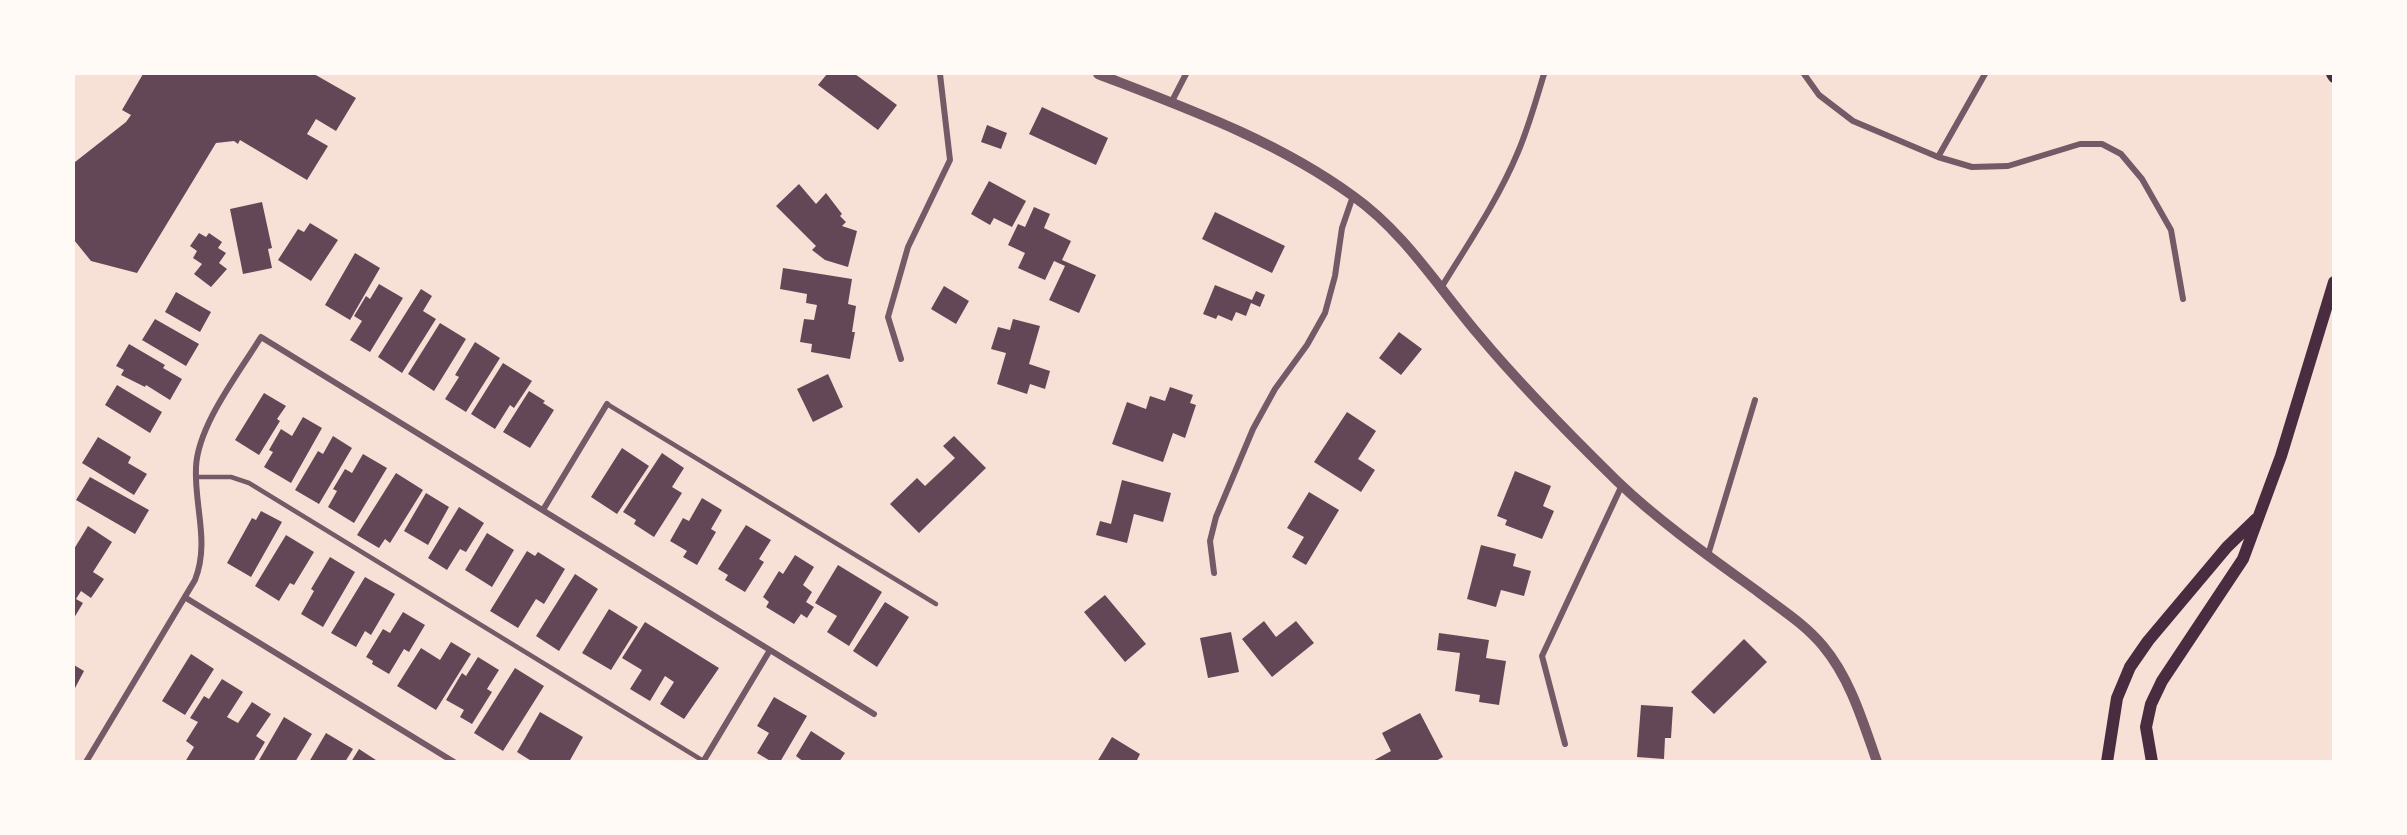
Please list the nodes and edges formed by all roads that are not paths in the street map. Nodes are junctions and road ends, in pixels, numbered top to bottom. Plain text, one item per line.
1 (940, 74) edge
2 (1098, 74) edge
3 (1186, 74) edge
4 (1544, 74) edge
5 (1804, 74) edge
6 (1985, 74) edge
7 (1171, 103) junction
8 (1938, 157) junction
9 (1353, 196) junction
10 (2334, 282) edge
11 (1441, 288) junction
12 (2183, 299) dead end
13 (901, 359) dead end
14 (1755, 400) dead end
15 (608, 404) joint
16 (196, 477) junction
17 (1622, 485) junction
18 (543, 510) junction
19 (2256, 518) junction
20 (1708, 555) junction
21 (1214, 573) dead end
22 (186, 598) junction
23 (936, 604) dead end
24 (770, 650) junction
25 (874, 714) dead end
26 (1565, 744) dead end
27 (704, 761) edge
28 (86, 762) edge
29 (454, 762) edge
30 (1877, 762) edge
31 (2107, 762) edge
32 (2152, 762) edge

1 - 13 street
2 - 7 street
3 - 7 street
4 - 11 street
5 - 8 street
6 - 8 street
7 - 9 street
8 - 12 street
9 - 11 street
9 - 21 street
10 - 19 main road
11 - 17 street
14 - 20 street
15 - 18 street
15 - 23 lane
16 - 18 street
16 - 22 street
16 - 27 lane
17 - 20 street
17 - 26 street
18 - 24 street
19 - 31 main road
19 - 32 main road
20 - 30 street
22 - 28 street
22 - 29 street
24 - 25 street
24 - 27 street

